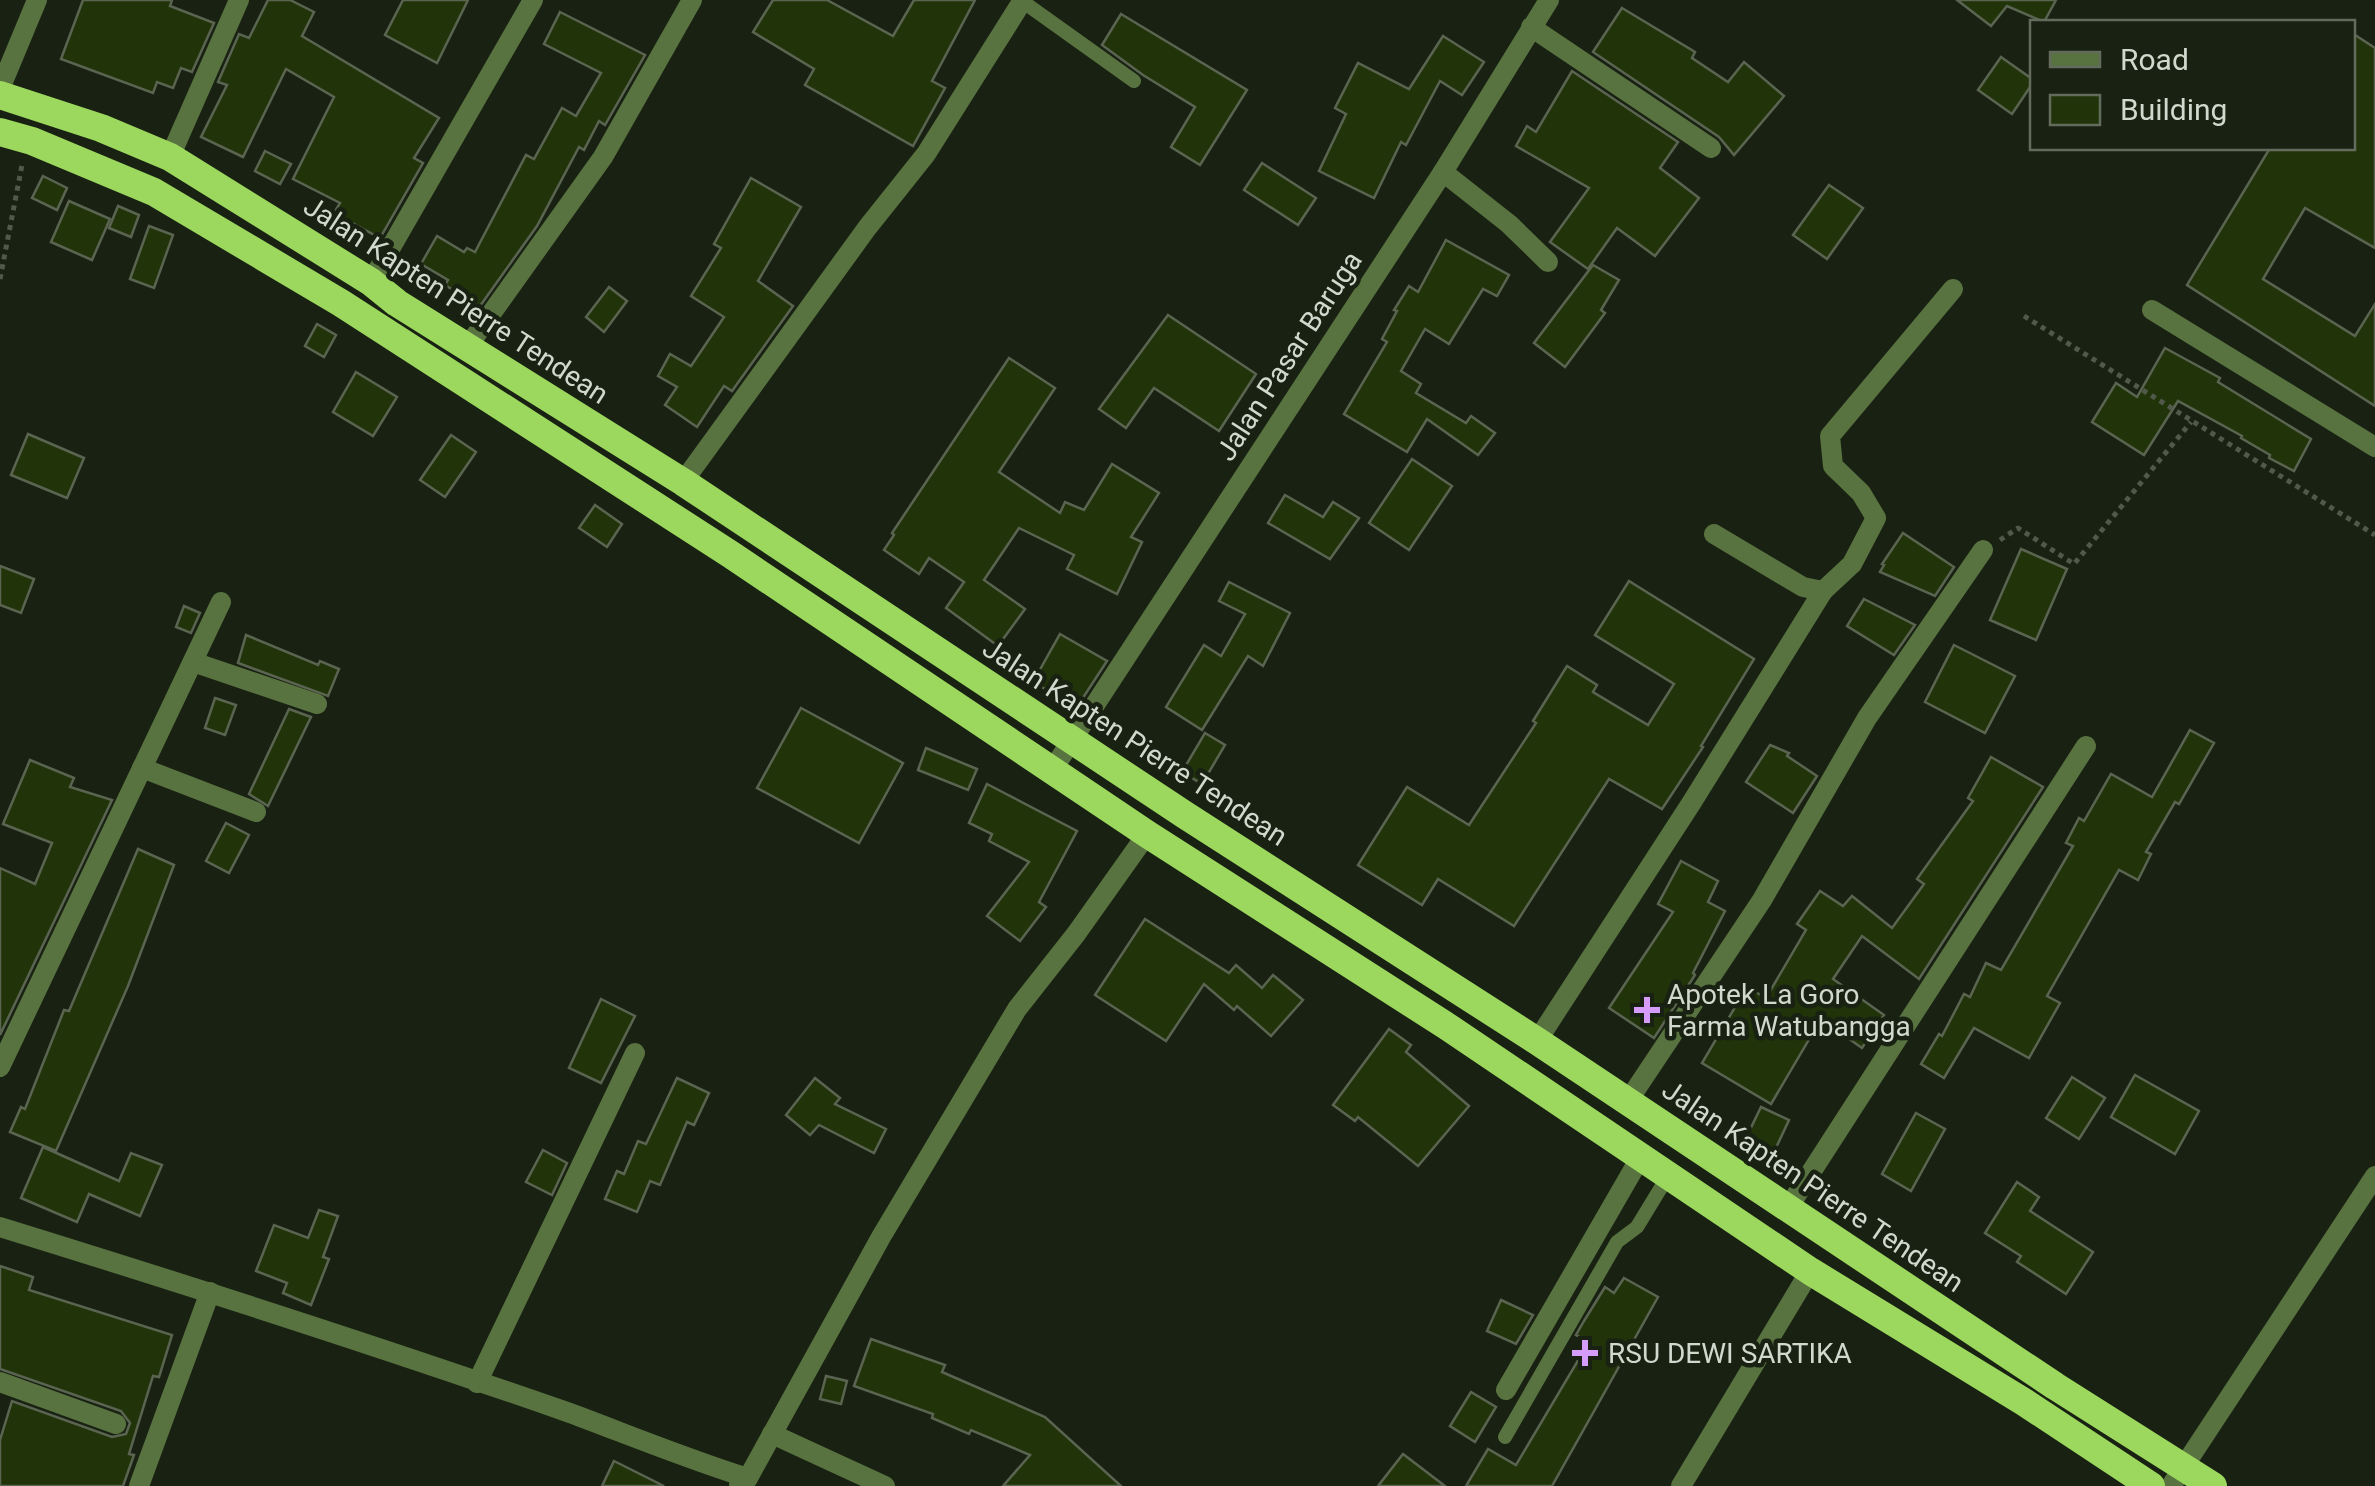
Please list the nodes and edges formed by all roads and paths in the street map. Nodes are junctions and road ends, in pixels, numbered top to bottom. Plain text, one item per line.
1 (37, 0) edge
2 (239, 0) edge
3 (533, 0) edge
4 (692, 0) edge
5 (1549, 0) edge
6 (1022, 1) edge
7 (1531, 27) junction
8 (1134, 81) dead end
9 (0, 92) edge
10 (0, 132) edge
11 (32, 141) junction
12 (1711, 148) dead end
13 (170, 157) junction
14 (1443, 172) junction
15 (1548, 262) dead end
16 (0, 279) edge
17 (371, 282) junction
18 (1953, 290) dead end
19 (2152, 310) dead end
20 (2024, 316) dead end
21 (468, 346) junction
22 (2191, 422) junction
23 (2375, 447) edge
24 (683, 482) junction
25 (1714, 534) dead end
26 (2375, 535) edge
27 (1984, 550) joint
28 (1823, 591) junction
29 (221, 602) dead end
30 (193, 662) junction
31 (317, 704) dead end
32 (1074, 740) junction
33 (2086, 746) dead end
34 (142, 768) junction
35 (1054, 769) junction
36 (256, 812) dead end
37 (1147, 834) junction
38 (1537, 1042) junction
39 (636, 1053) dead end
40 (0, 1066) edge
41 (1628, 1101) junction
42 (1640, 1158) junction
43 (1668, 1176) junction
44 (2375, 1176) edge
45 (1788, 1208) junction
46 (0, 1227) edge
47 (1810, 1271) junction
48 (210, 1292) junction
49 (0, 1382) edge
50 (476, 1382) junction
51 (1506, 1390) dead end
52 (116, 1424) dead end
53 (772, 1434) junction
54 (1505, 1437) dead end
55 (2176, 1476) edge
56 (743, 1482) edge
57 (139, 1486) edge
58 (885, 1486) edge
59 (1681, 1486) edge
60 (2151, 1486) edge
61 (2213, 1486) edge

1 - 9 street
2 - 13 street
3 - 17 street
4 - 21 street
5 - 7 street, Jalan Pasar Baruga
6 - 8 lane
6 - 24 street
7 - 12 street
7 - 14 street, Jalan Pasar Baruga
9 - 13 highway, Jalan Kapten Pierre Tendean
10 - 11 highway
11 - 16 path
11 - 35 highway
13 - 17 highway, Jalan Kapten Pierre Tendean
14 - 15 street
14 - 32 street, Jalan Pasar Baruga
17 - 21 highway, Jalan Kapten Pierre Tendean
18 - 28 street
19 - 23 street
20 - 22 path
21 - 24 highway, Jalan Kapten Pierre Tendean
22 - 26 path
22 - 27 path
24 - 32 highway, Jalan Kapten Pierre Tendean
25 - 28 street
27 - 41 street
28 - 38 street
29 - 30 street
30 - 31 street
30 - 34 street
32 - 35 street, Jalan Pasar Baruga
32 - 38 highway, Jalan Kapten Pierre Tendean
33 - 45 street
34 - 36 street
34 - 40 street
35 - 37 highway
37 - 42 highway
37 - 53 street
38 - 41 highway, Jalan Kapten Pierre Tendean
39 - 50 street
41 - 45 highway, Jalan Kapten Pierre Tendean
42 - 43 highway
42 - 51 street
43 - 47 highway
43 - 54 lane
44 - 55 street
45 - 55 highway, Jalan Kapten Pierre Tendean
46 - 48 street
47 - 59 street
47 - 60 highway
48 - 50 street
48 - 57 street
49 - 52 street
50 - 56 street
53 - 56 street
53 - 58 street
55 - 61 highway, Jalan Kapten Pierre Tendean

